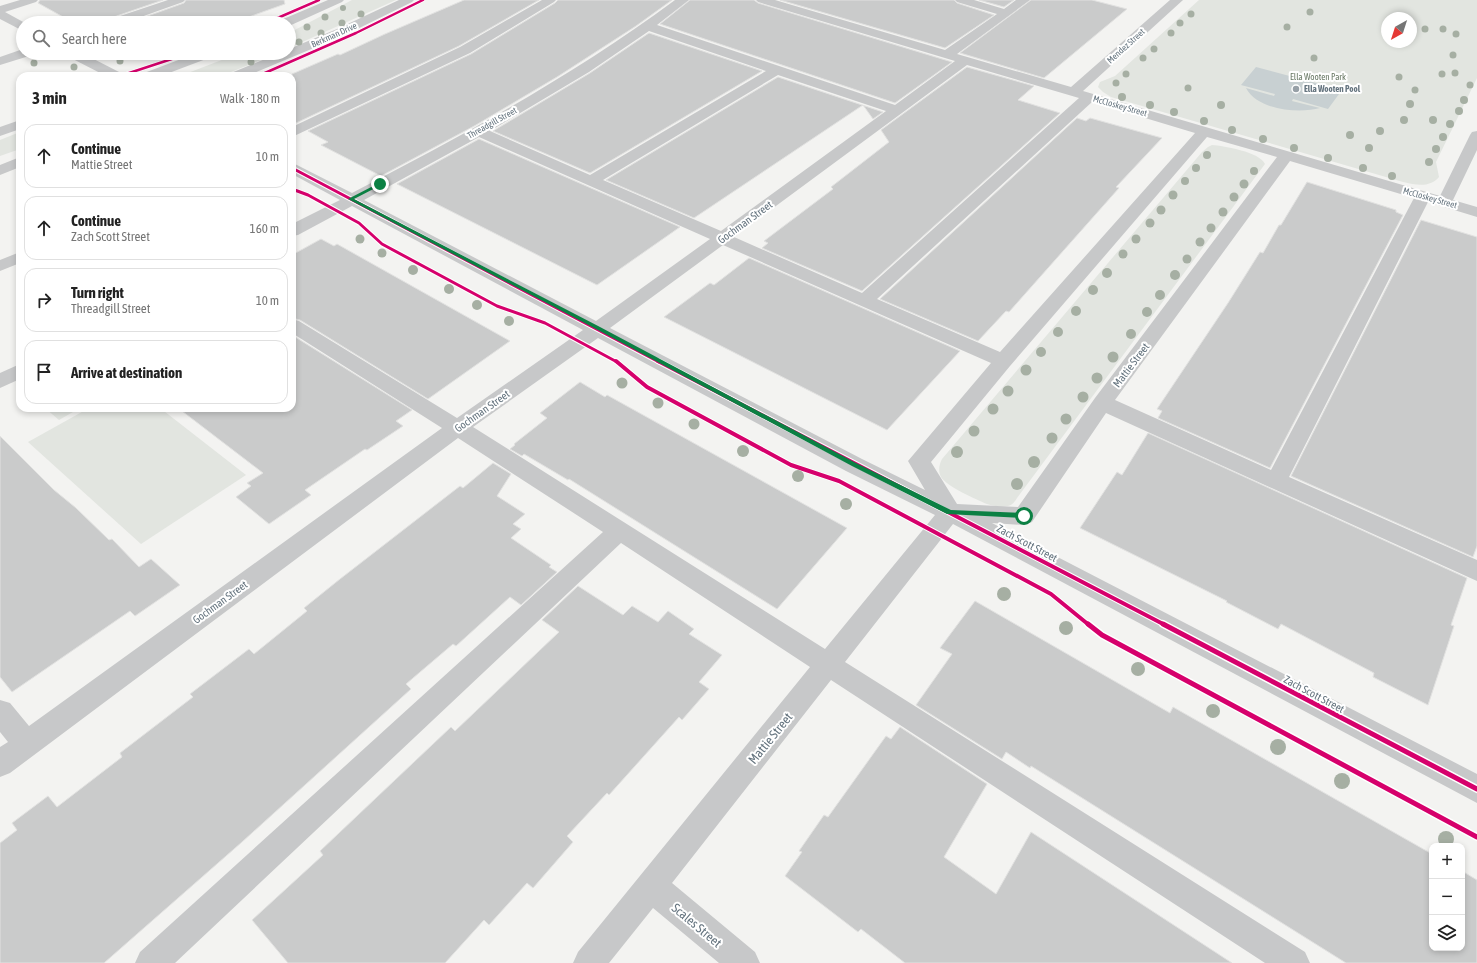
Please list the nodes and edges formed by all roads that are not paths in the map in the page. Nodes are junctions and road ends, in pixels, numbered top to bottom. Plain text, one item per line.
1 (32, 0) edge
2 (179, 0) edge
3 (338, 0) edge
4 (408, 0) edge
5 (550, 0) edge
6 (683, 0) edge
7 (762, 0) edge
8 (961, 0) edge
9 (1024, 0) edge
10 (1170, 2) edge
11 (0, 10) edge
12 (1006, 12) junction
13 (0, 14) edge
14 (132, 16) edge
15 (296, 18) edge
16 (16, 23) edge
17 (647, 26) junction
18 (296, 51) edge
19 (16, 56) edge
20 (956, 57) junction
21 (85, 60) edge
22 (191, 60) edge
23 (274, 60) edge
24 (0, 61) edge
25 (777, 70) junction
26 (108, 72) edge
27 (159, 72) edge
28 (246, 72) edge
29 (1082, 95) junction
30 (896, 110) junction
31 (16, 126) edge
32 (1204, 131) junction
33 (0, 132) edge
34 (296, 132) edge
35 (479, 132) junction
36 (1477, 135) edge
37 (1286, 156) junction
38 (16, 164) edge
39 (0, 170) edge
40 (296, 170) edge
41 (591, 181) junction
42 (1423, 196) junction
43 (351, 199) junction
44 (1444, 202) junction
45 (1477, 212) edge
46 (296, 228) edge
47 (723, 238) junction
48 (16, 259) edge
49 (0, 266) edge
50 (865, 300) junction
51 (296, 327) edge
52 (598, 328) junction
53 (1003, 361) junction
54 (16, 373) edge
55 (0, 381) edge
56 (1102, 403) junction
57 (457, 428) junction
58 (1276, 481) junction
59 (950, 512) junction
60 (618, 531) junction
61 (1477, 571) edge
62 (828, 665) junction
63 (0, 712) edge
64 (27, 744) junction
65 (0, 764) edge
66 (1477, 789) edge
67 (651, 886) junction
68 (151, 963) edge
69 (588, 963) edge
70 (744, 963) edge
71 (1294, 963) edge

1 - 11 street
2 - 14 street
3 - 15 street
4 - 18 street, Berkman Drive
5 - 34 street
6 - 17 street, Threadgill Street
7 - 20 street, McCloskey Street
8 - 12 street
9 - 12 street, Gochman Street
10 - 29 street, Mendez Street
12 - 20 street, Gochman Street
13 - 16 street
17 - 25 street
17 - 35 street, Threadgill Street
19 - 24 street
20 - 29 street, McCloskey Street
20 - 30 street, Gochman Street
21 - 26 street
22 - 27 street
23 - 28 street, Berkman Drive
25 - 30 street
25 - 41 street
29 - 32 street, McCloskey Street
29 - 50 street, Mendez Street
30 - 47 street, Gochman Street
31 - 33 street
32 - 37 street, McCloskey Street
32 - 53 street
35 - 41 street
35 - 43 street, Threadgill Street
36 - 44 street
37 - 42 street, McCloskey Street
37 - 56 street, Mattie Street
38 - 39 street
40 - 43 street, Zach Scott Street
41 - 47 street
42 - 44 street, McCloskey Street
42 - 58 street
43 - 46 street, Threadgill Street
43 - 52 street, Zach Scott Street
44 - 45 street, McCloskey Street
47 - 50 street
47 - 52 street, Gochman Street
48 - 49 street
50 - 53 street
51 - 57 street
52 - 57 street, Gochman Street
52 - 59 street, Zach Scott Street
53 - 59 street
54 - 55 street
56 - 58 street
56 - 59 street, Mattie Street
57 - 60 street
57 - 64 street, Gochman Street
58 - 61 street
59 - 62 street, Mattie Street
59 - 66 street, Zach Scott Street
60 - 62 street
60 - 68 street
62 - 67 street, Mattie Street
62 - 71 street
63 - 64 street
64 - 65 street, Gochman Street
67 - 69 street, Mattie Street
67 - 70 street, Scales Street

